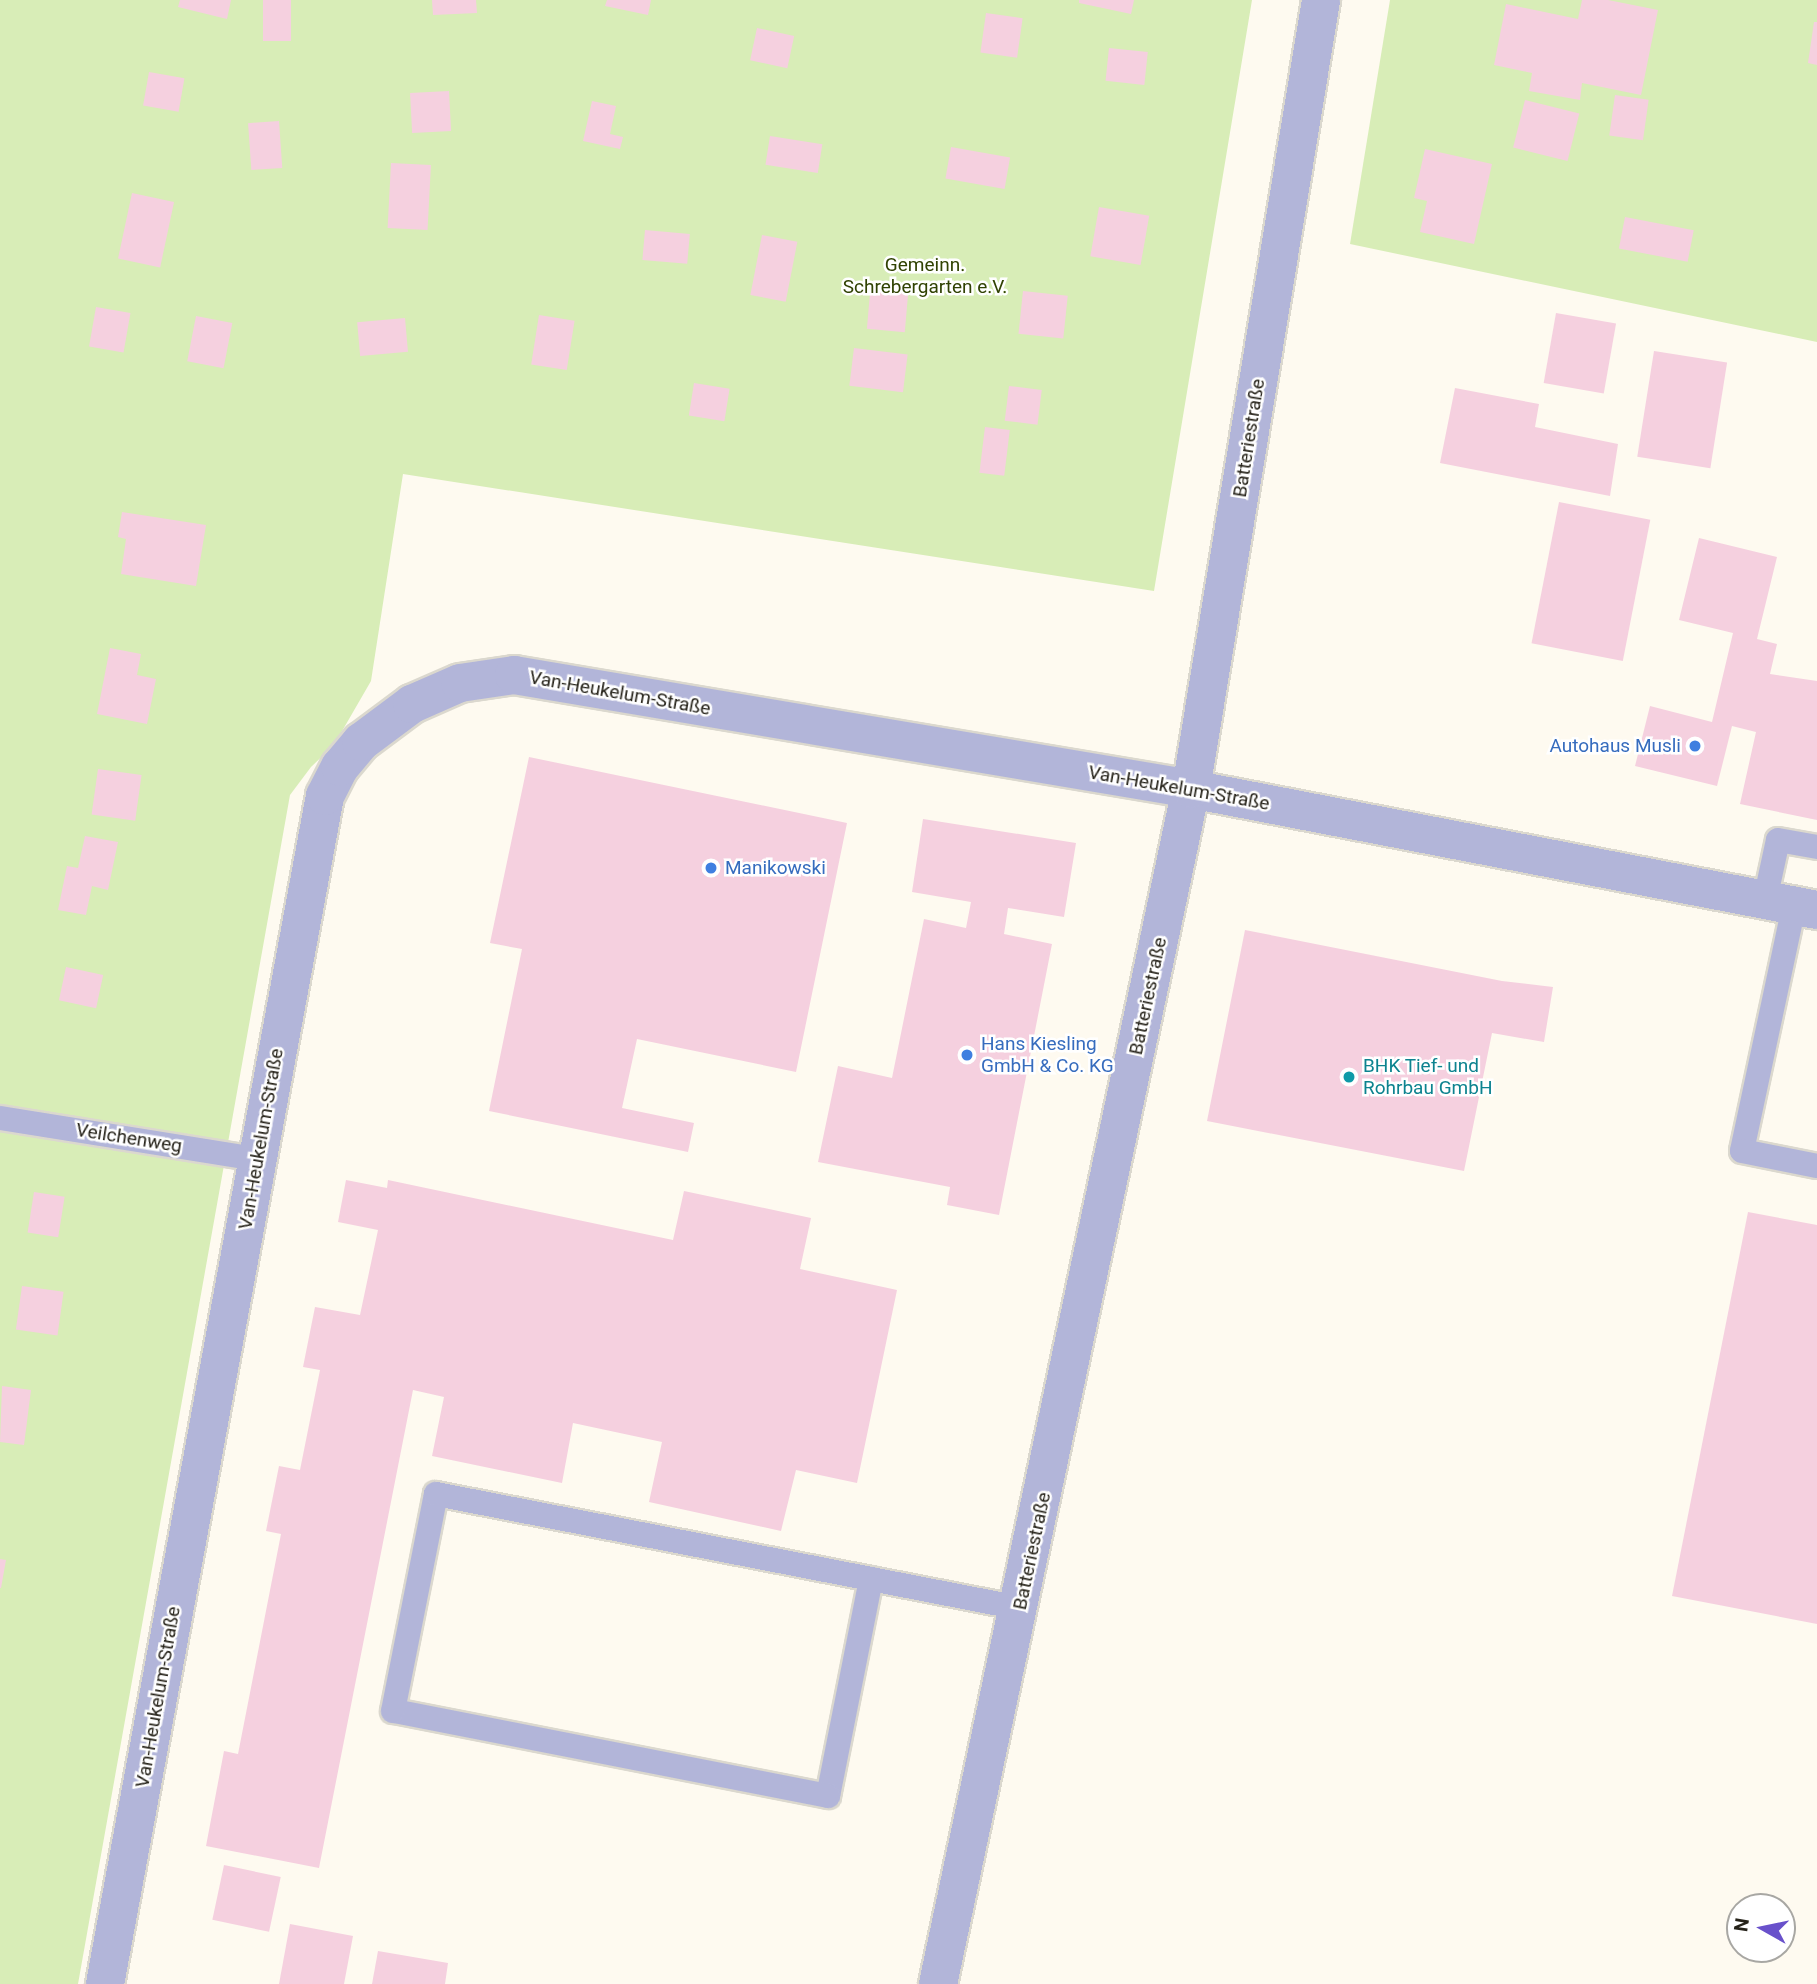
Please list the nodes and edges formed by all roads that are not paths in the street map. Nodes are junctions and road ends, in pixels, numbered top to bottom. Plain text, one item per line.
1 (1321, 0) edge
2 (1191, 789) junction
3 (1817, 847) edge
4 (1792, 905) edge
5 (0, 1118) edge
6 (257, 1159) junction
7 (1817, 1166) edge
8 (870, 1579) junction
9 (1020, 1608) junction
10 (105, 1984) edge
11 (938, 1984) edge

1 - 2 street, Batteriestraße
2 - 4 street, Van-Heukelum-Straße
2 - 6 street, Van-Heukelum-Straße
2 - 9 street, Batteriestraße
3 - 4 lane
4 - 7 lane
5 - 6 lane, Veilchenweg
6 - 10 street, Van-Heukelum-Straße
8 - 8 lane
8 - 9 lane
9 - 11 street, Batteriestraße

